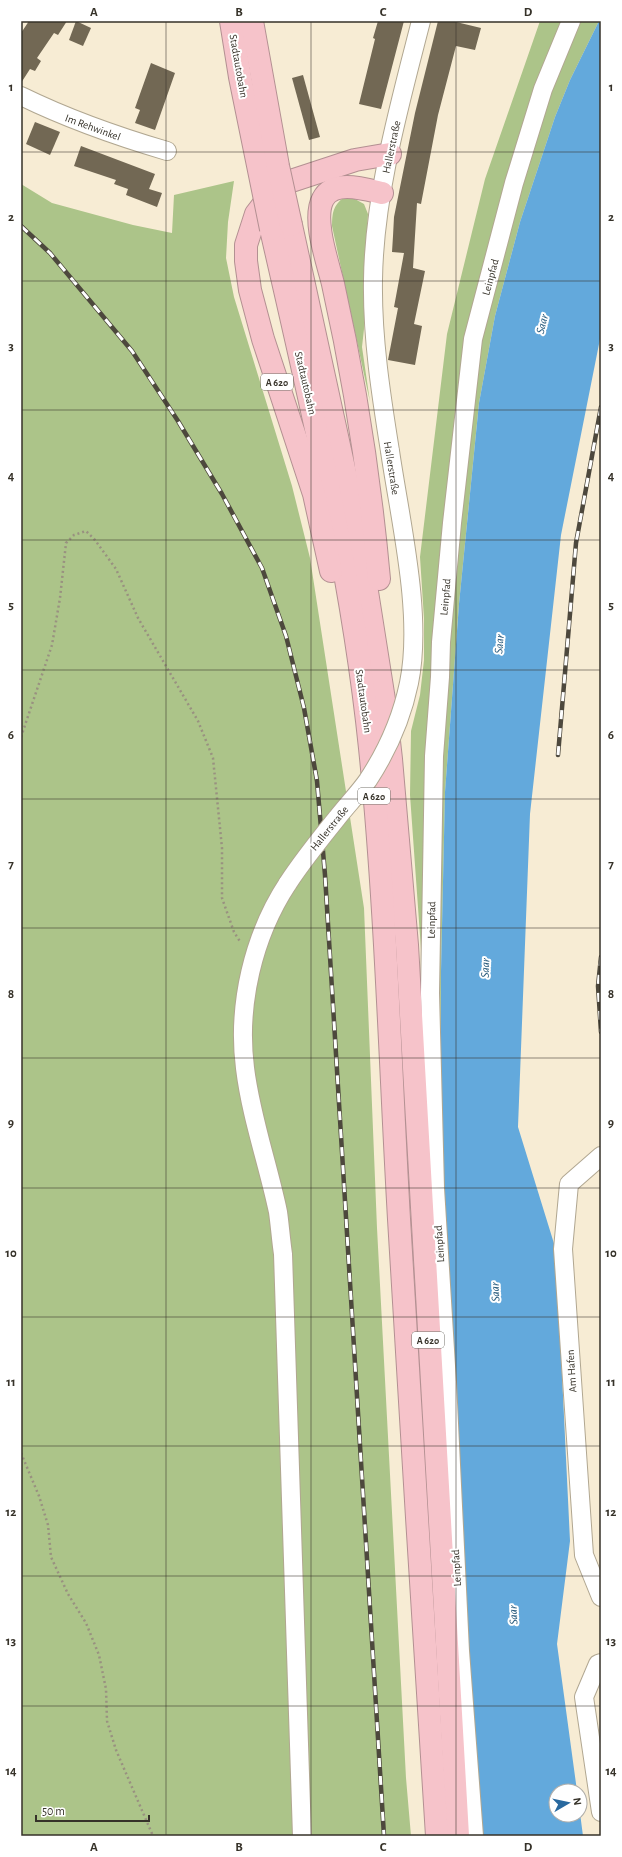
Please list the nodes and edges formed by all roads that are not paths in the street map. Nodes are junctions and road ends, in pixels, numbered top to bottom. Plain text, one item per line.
1 (231, 21) edge
2 (252, 21) edge
3 (421, 21) edge
4 (572, 21) edge
5 (21, 96) edge
6 (167, 151) dead end
7 (390, 154) junction
8 (382, 193) junction
9 (282, 227) junction
10 (363, 696) junction
11 (385, 706) junction
12 (388, 845) junction
13 (601, 1156) edge
14 (601, 1597) edge
15 (601, 1663) edge
16 (601, 1812) edge
17 (302, 1836) edge
18 (437, 1836) edge
19 (458, 1836) edge
20 (474, 1836) edge

1 - 9 highway, Stadtautobahn / A 620, bridge
2 - 9 highway, A 620, bridge
3 - 7 street, Hallerstraße
4 - 20 street, Leinpfad
5 - 6 street, Im Rehwinkel
7 - 8 street, Hallerstraße
7 - 10 highway, A 620
8 - 11 highway
8 - 17 street, Hallerstraße, bridge
9 - 10 highway, Stadtautobahn / A 620
9 - 11 highway, A 620
10 - 12 highway, Stadtautobahn / A 620
11 - 12 highway, A 620
12 - 18 highway, A 620
12 - 19 highway, A 620
13 - 14 street, Am Hafen
15 - 16 street

